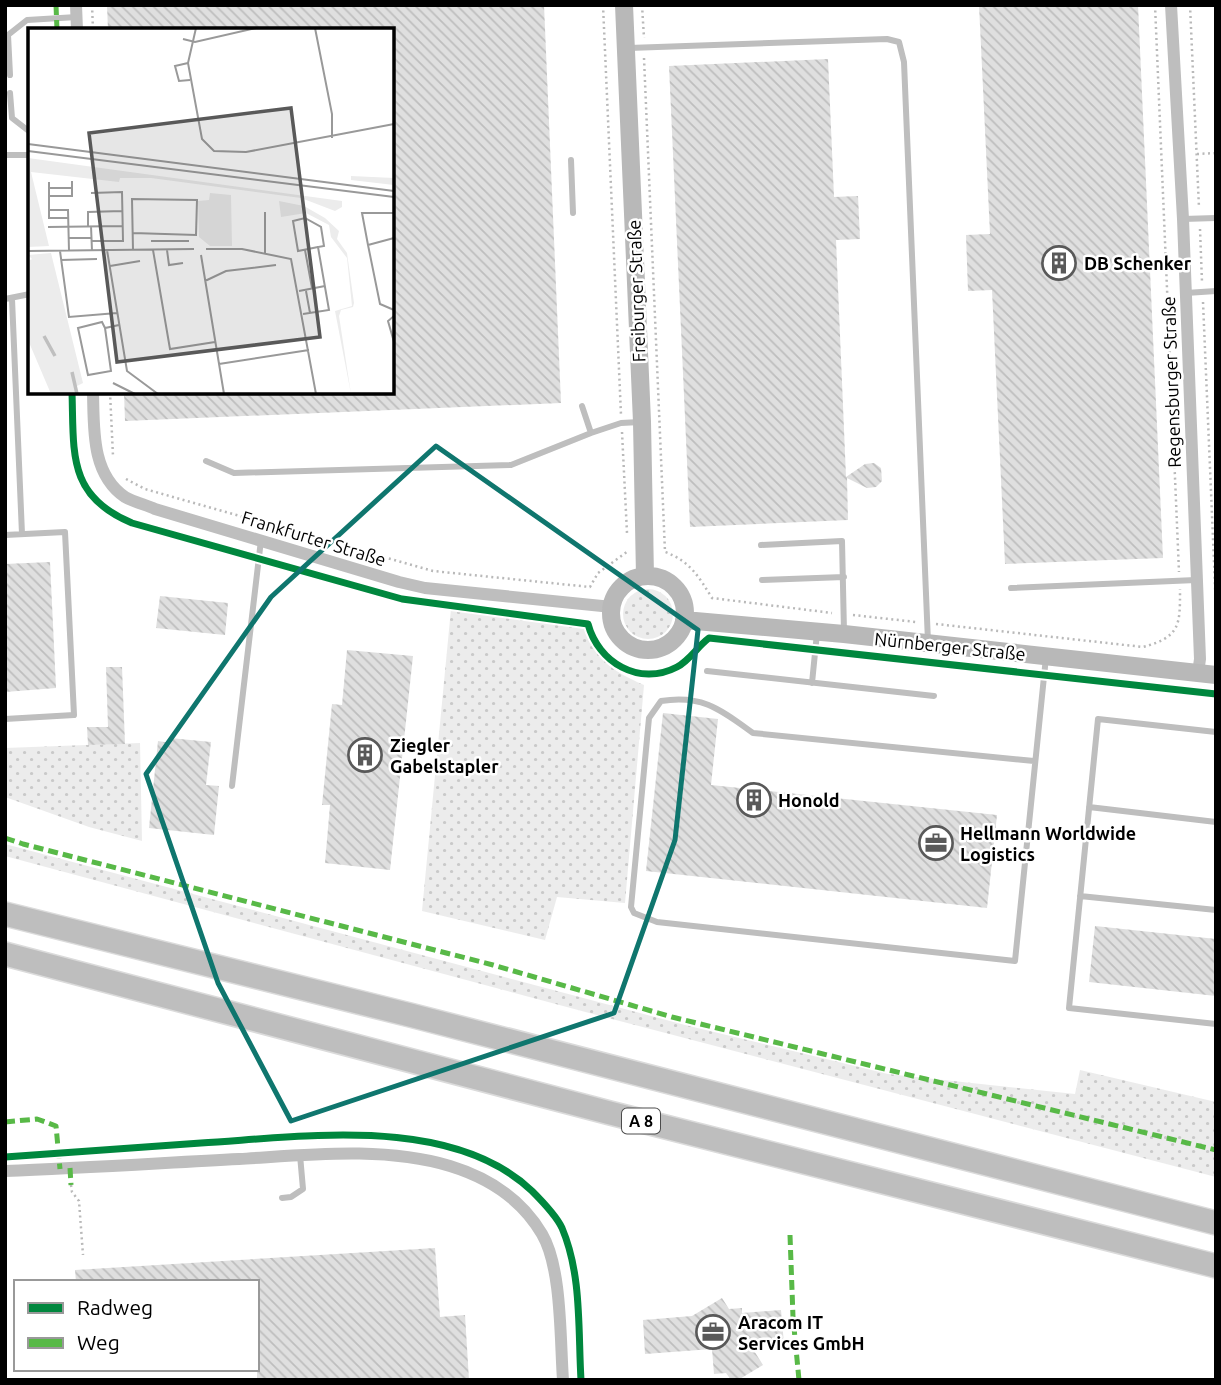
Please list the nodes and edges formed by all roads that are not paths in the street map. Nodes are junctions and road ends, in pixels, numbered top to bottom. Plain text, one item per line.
1 (624, 5) edge
2 (1171, 5) edge
3 (77, 18) edge
4 (635, 48) junction
5 (10, 75) dead end
6 (10, 93) dead end
7 (28, 130) edge
8 (5, 155) edge
9 (28, 155) edge
10 (571, 160) dead end
11 (573, 213) dead end
12 (1216, 218) edge
13 (1182, 219) junction
14 (1216, 292) edge
15 (1185, 293) junction
16 (28, 294) edge
17 (8, 299) edge
18 (93, 394) edge
19 (582, 406) dead end
20 (642, 422) junction
21 (591, 433) junction
22 (206, 461) dead end
23 (22, 534) junction
24 (5, 535) edge
25 (261, 540) junction
26 (761, 545) dead end
27 (645, 576) junction
28 (844, 577) junction
29 (762, 580) dead end
30 (1196, 580) junction
31 (1011, 588) dead end
32 (612, 607) junction
33 (684, 620) junction
34 (817, 631) junction
35 (844, 634) junction
36 (928, 644) junction
37 (1046, 657) junction
38 (707, 671) dead end
39 (1207, 674) edge
40 (812, 683) junction
41 (934, 695) dead end
42 (5, 719) edge
43 (1216, 732) edge
44 (1034, 761) junction
45 (232, 786) dead end
46 (1090, 807) junction
47 (1216, 822) edge
48 (1080, 896) junction
49 (1216, 910) edge
50 (5, 914) edge
51 (5, 954) edge
52 (1216, 1024) edge
53 (300, 1155) junction
54 (5, 1171) edge
55 (282, 1198) dead end
56 (1216, 1223) edge
57 (1216, 1266) edge
58 (563, 1380) edge

1 - 4 street, Freiburger Straße
2 - 13 street, Regensburger Straße
3 - 5 lane
4 - 20 street, Freiburger Straße
4 - 36 lane
6 - 7 lane
8 - 9 lane
10 - 11 lane
12 - 13 lane
13 - 15 street, Regensburger Straße
14 - 15 lane
15 - 30 street, Regensburger Straße
16 - 17 lane
17 - 23 lane
18 - 25 street, Frankfurter Straße
19 - 21 lane
20 - 21 lane
20 - 27 street, Freiburger Straße
21 - 22 lane
23 - 24 lane
23 - 42 lane
25 - 32 street, Frankfurter Straße
25 - 45 lane
26 - 28 lane
27 - 32 street
27 - 33 street
28 - 29 lane
28 - 35 lane
30 - 31 lane
30 - 39 street, Regensburger Straße
32 - 33 street
33 - 34 street, Nürnberger Straße
34 - 35 street, Nürnberger Straße
34 - 40 lane
35 - 36 street, Nürnberger Straße
36 - 37 street, Nürnberger Straße
37 - 39 street, Nürnberger Straße
37 - 44 lane
38 - 40 lane
40 - 41 lane
43 - 46 lane
44 - 44 lane
46 - 47 lane
46 - 48 lane
48 - 49 lane
48 - 52 lane
50 - 56 highway
51 - 57 highway, A 8
53 - 54 street
53 - 55 lane
53 - 58 street

